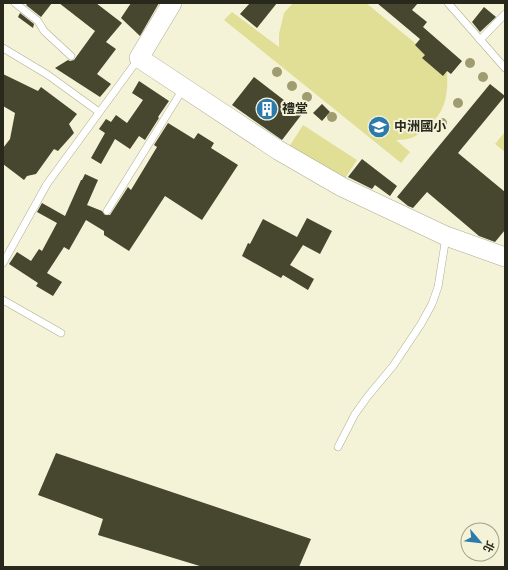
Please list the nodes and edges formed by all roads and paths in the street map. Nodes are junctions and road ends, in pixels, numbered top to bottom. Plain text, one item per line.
1 (15, 3) edge
2 (172, 3) edge
3 (448, 3) edge
4 (505, 14) edge
5 (480, 40) junction
6 (3, 48) edge
7 (72, 56) dead end
8 (139, 58) junction
9 (505, 68) edge
10 (184, 88) junction
11 (99, 112) junction
12 (107, 212) dead end
13 (446, 236) junction
14 (505, 257) edge
15 (3, 264) edge
16 (3, 300) edge
17 (61, 333) dead end
18 (338, 447) dead end

1 - 7 lane
2 - 8 street
3 - 5 lane
4 - 5 lane
5 - 9 lane
6 - 11 lane
8 - 10 street
8 - 11 lane
10 - 12 lane
10 - 13 street
11 - 15 lane
13 - 14 street
13 - 18 lane
16 - 17 lane

